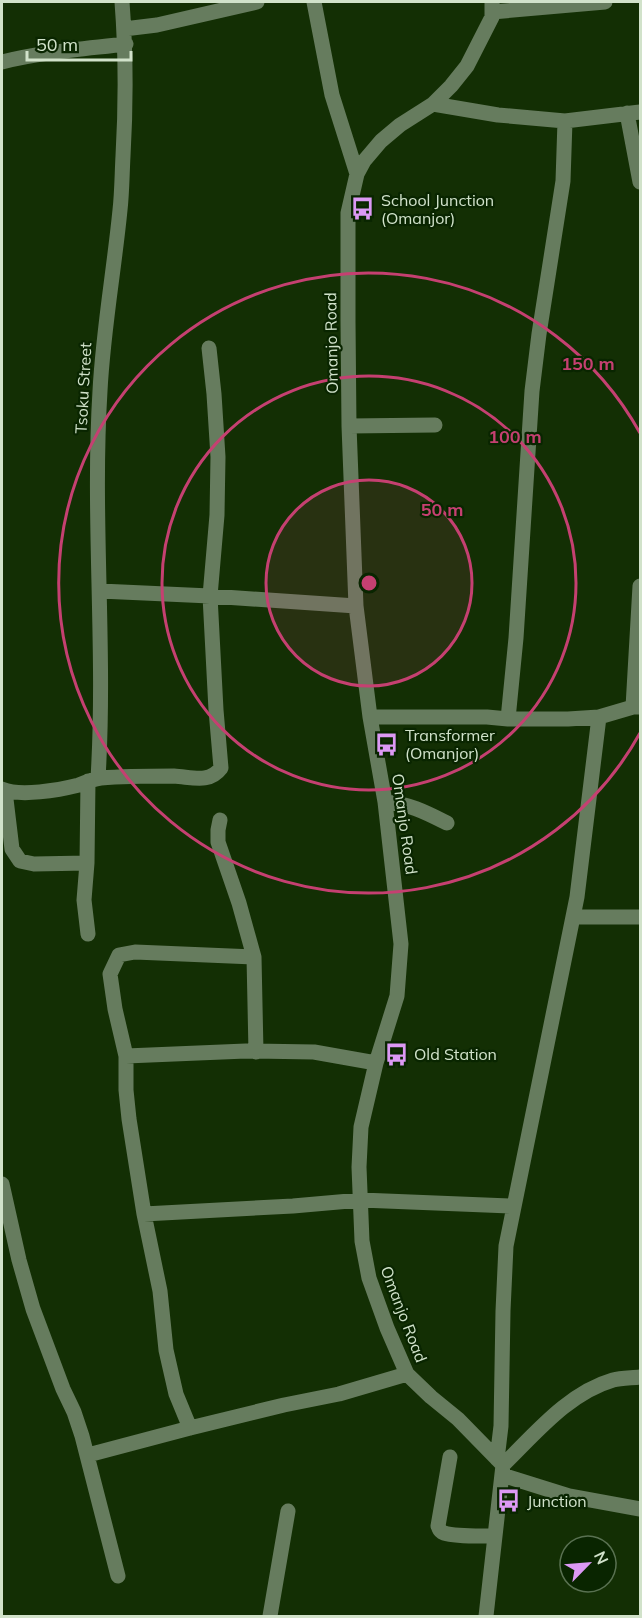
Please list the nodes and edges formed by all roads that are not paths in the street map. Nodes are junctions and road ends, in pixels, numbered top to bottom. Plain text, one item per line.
1 (122, 2) edge
2 (257, 2) edge
3 (314, 2) edge
4 (605, 2) edge
5 (492, 7) edge
6 (125, 36) junction
7 (2, 62) edge
8 (433, 104) junction
9 (634, 113) edge
10 (565, 121) junction
11 (357, 174) junction
12 (640, 182) edge
13 (209, 348) dead end
14 (435, 425) dead end
15 (349, 426) junction
16 (640, 586) edge
17 (100, 591) junction
18 (210, 596) junction
19 (356, 606) junction
20 (637, 707) edge
21 (370, 717) junction
22 (599, 717) junction
23 (508, 719) junction
24 (93, 780) junction
25 (3, 790) edge
26 (385, 802) junction
27 (220, 820) dead end
28 (447, 823) dead end
29 (87, 863) junction
30 (573, 917) junction
31 (640, 917) edge
32 (88, 934) dead end
33 (254, 957) junction
34 (256, 1052) junction
35 (126, 1056) junction
36 (376, 1063) junction
37 (2, 1184) edge
38 (361, 1200) junction
39 (513, 1206) junction
40 (144, 1214) junction
41 (407, 1374) junction
42 (640, 1377) edge
43 (190, 1428) junction
44 (88, 1455) junction
45 (450, 1457) dead end
46 (500, 1467) junction
47 (640, 1509) edge
48 (288, 1511) dead end
49 (495, 1536) junction
50 (118, 1576) dead end
51 (270, 1617) edge
52 (486, 1617) edge

1 - 6 street, Tsoku Street
2 - 6 street
3 - 11 street
4 - 5 street
5 - 8 street, Omanjo Road
6 - 7 street
6 - 17 street, Tsoku Street
8 - 10 street
8 - 11 street, Omanjo Road
9 - 10 street
9 - 12 street
10 - 23 street
11 - 15 street, Omanjo Road
13 - 18 street
14 - 15 street
15 - 19 street, Omanjo Road
16 - 20 street
17 - 18 street
17 - 24 street, Tsoku Street
18 - 19 street
18 - 24 street
19 - 21 street, Omanjo Road
20 - 22 street
21 - 23 street
21 - 26 street, Omanjo Road
22 - 23 street
22 - 30 street
24 - 25 street
24 - 29 street, Tsoku Street
25 - 29 street
26 - 28 street
26 - 36 street, Omanjo Road
27 - 33 street
29 - 32 street, Tsoku Street
30 - 31 street
30 - 39 street
33 - 34 street
33 - 35 street
34 - 35 street
34 - 36 street
35 - 40 street
36 - 38 street, Omanjo Road
37 - 44 street
38 - 39 street
38 - 40 street
38 - 41 street, Omanjo Road
39 - 46 street
40 - 43 street
41 - 43 street
41 - 46 street, Omanjo Road
42 - 46 street
43 - 44 street
44 - 50 street
45 - 49 street
46 - 47 street
46 - 49 street
48 - 51 street
49 - 52 street

